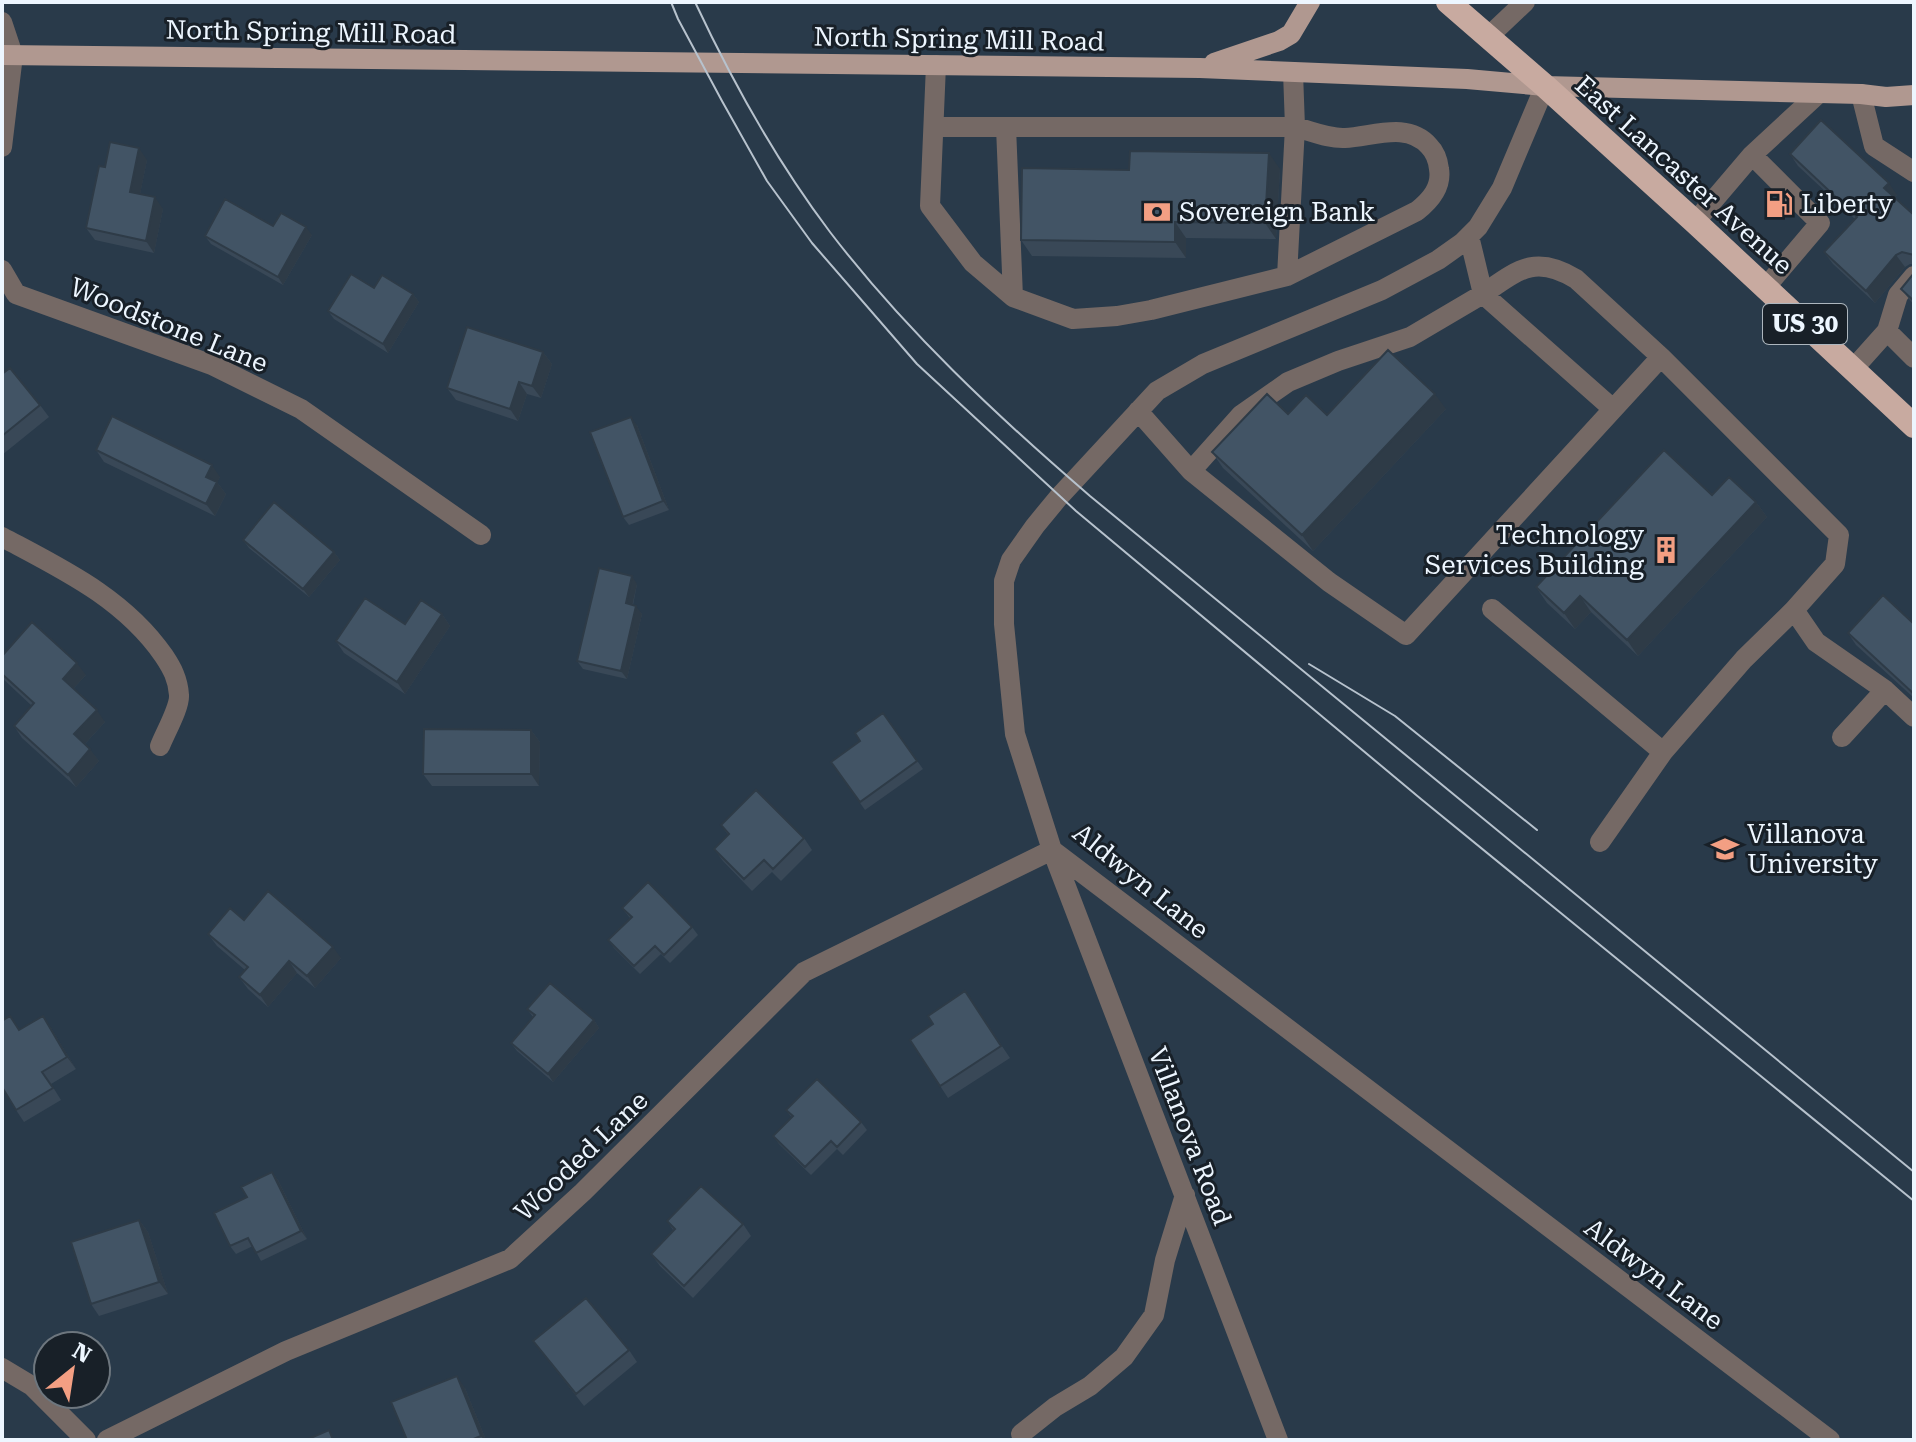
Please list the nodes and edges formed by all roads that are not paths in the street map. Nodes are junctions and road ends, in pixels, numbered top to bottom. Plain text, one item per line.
1 (1310, 2) edge
2 (1448, 2) edge
3 (1525, 2) edge
4 (2, 22) edge
5 (1488, 37) junction
6 (8, 55) edge
7 (936, 65) junction
8 (1200, 68) junction
9 (1293, 72) junction
10 (1545, 86) junction
11 (1818, 94) junction
12 (1861, 94) junction
13 (1914, 95) edge
14 (934, 127) junction
15 (1006, 127) junction
16 (1295, 127) junction
17 (2, 147) edge
18 (1752, 155) junction
19 (1914, 172) edge
20 (1695, 222) junction
21 (1469, 236) junction
22 (2, 270) edge
23 (1287, 276) junction
24 (1914, 276) edge
25 (1765, 288) junction
26 (1483, 294) junction
27 (1013, 297) junction
28 (1887, 331) junction
29 (1661, 357) junction
30 (1914, 358) edge
31 (1853, 369) junction
32 (1613, 409) junction
33 (1138, 411) junction
34 (1914, 426) edge
35 (1191, 471) junction
36 (481, 535) dead end
37 (2, 537) edge
38 (1492, 609) dead end
39 (1794, 610) junction
40 (1885, 690) junction
41 (1914, 717) edge
42 (1842, 737) dead end
43 (160, 746) dead end
44 (1663, 752) junction
45 (1600, 842) dead end
46 (1052, 850) junction
47 (1185, 1195) junction
48 (2, 1368) edge
49 (1021, 1434) dead end
50 (86, 1440) edge
51 (107, 1440) edge
52 (1278, 1440) edge
53 (1830, 1440) edge

1 - 8 main road
2 - 5 highway, East Lancaster Avenue / US 30
3 - 5 street
4 - 6 street
5 - 10 highway, East Lancaster Avenue / US 30
6 - 7 main road, North Spring Mill Road
6 - 17 street
7 - 8 main road, North Spring Mill Road
7 - 14 street
8 - 9 main road, North Spring Mill Road
9 - 10 main road, North Spring Mill Road
9 - 16 street
10 - 11 main road, North Spring Mill Road
10 - 20 highway, East Lancaster Avenue / US 30
10 - 21 street, Aldwyn Lane
11 - 12 main road, North Spring Mill Road
11 - 18 street
12 - 13 main road, North Spring Mill Road
12 - 19 street
14 - 15 street
14 - 27 street
15 - 16 street
15 - 27 street
16 - 23 street
16 - 23 street
18 - 20 street
18 - 25 street
20 - 25 highway, East Lancaster Avenue / US 30
21 - 26 street
21 - 33 street, Aldwyn Lane
22 - 36 street, Woodstone Lane
23 - 27 street
24 - 28 street
25 - 31 highway, East Lancaster Avenue / US 30
26 - 29 street
26 - 32 street
26 - 35 street
28 - 30 street
28 - 31 street
29 - 32 street
29 - 39 street
31 - 34 highway, East Lancaster Avenue / US 30
32 - 35 street
33 - 35 street
33 - 46 street, Aldwyn Lane
37 - 43 street
38 - 44 street
39 - 40 street
39 - 44 street
40 - 41 street
40 - 42 street
44 - 45 street
46 - 47 street, Villanova Road
46 - 51 street, Wooded Lane
46 - 53 street, Aldwyn Lane
47 - 49 street
47 - 52 street, Villanova Road
48 - 50 street

